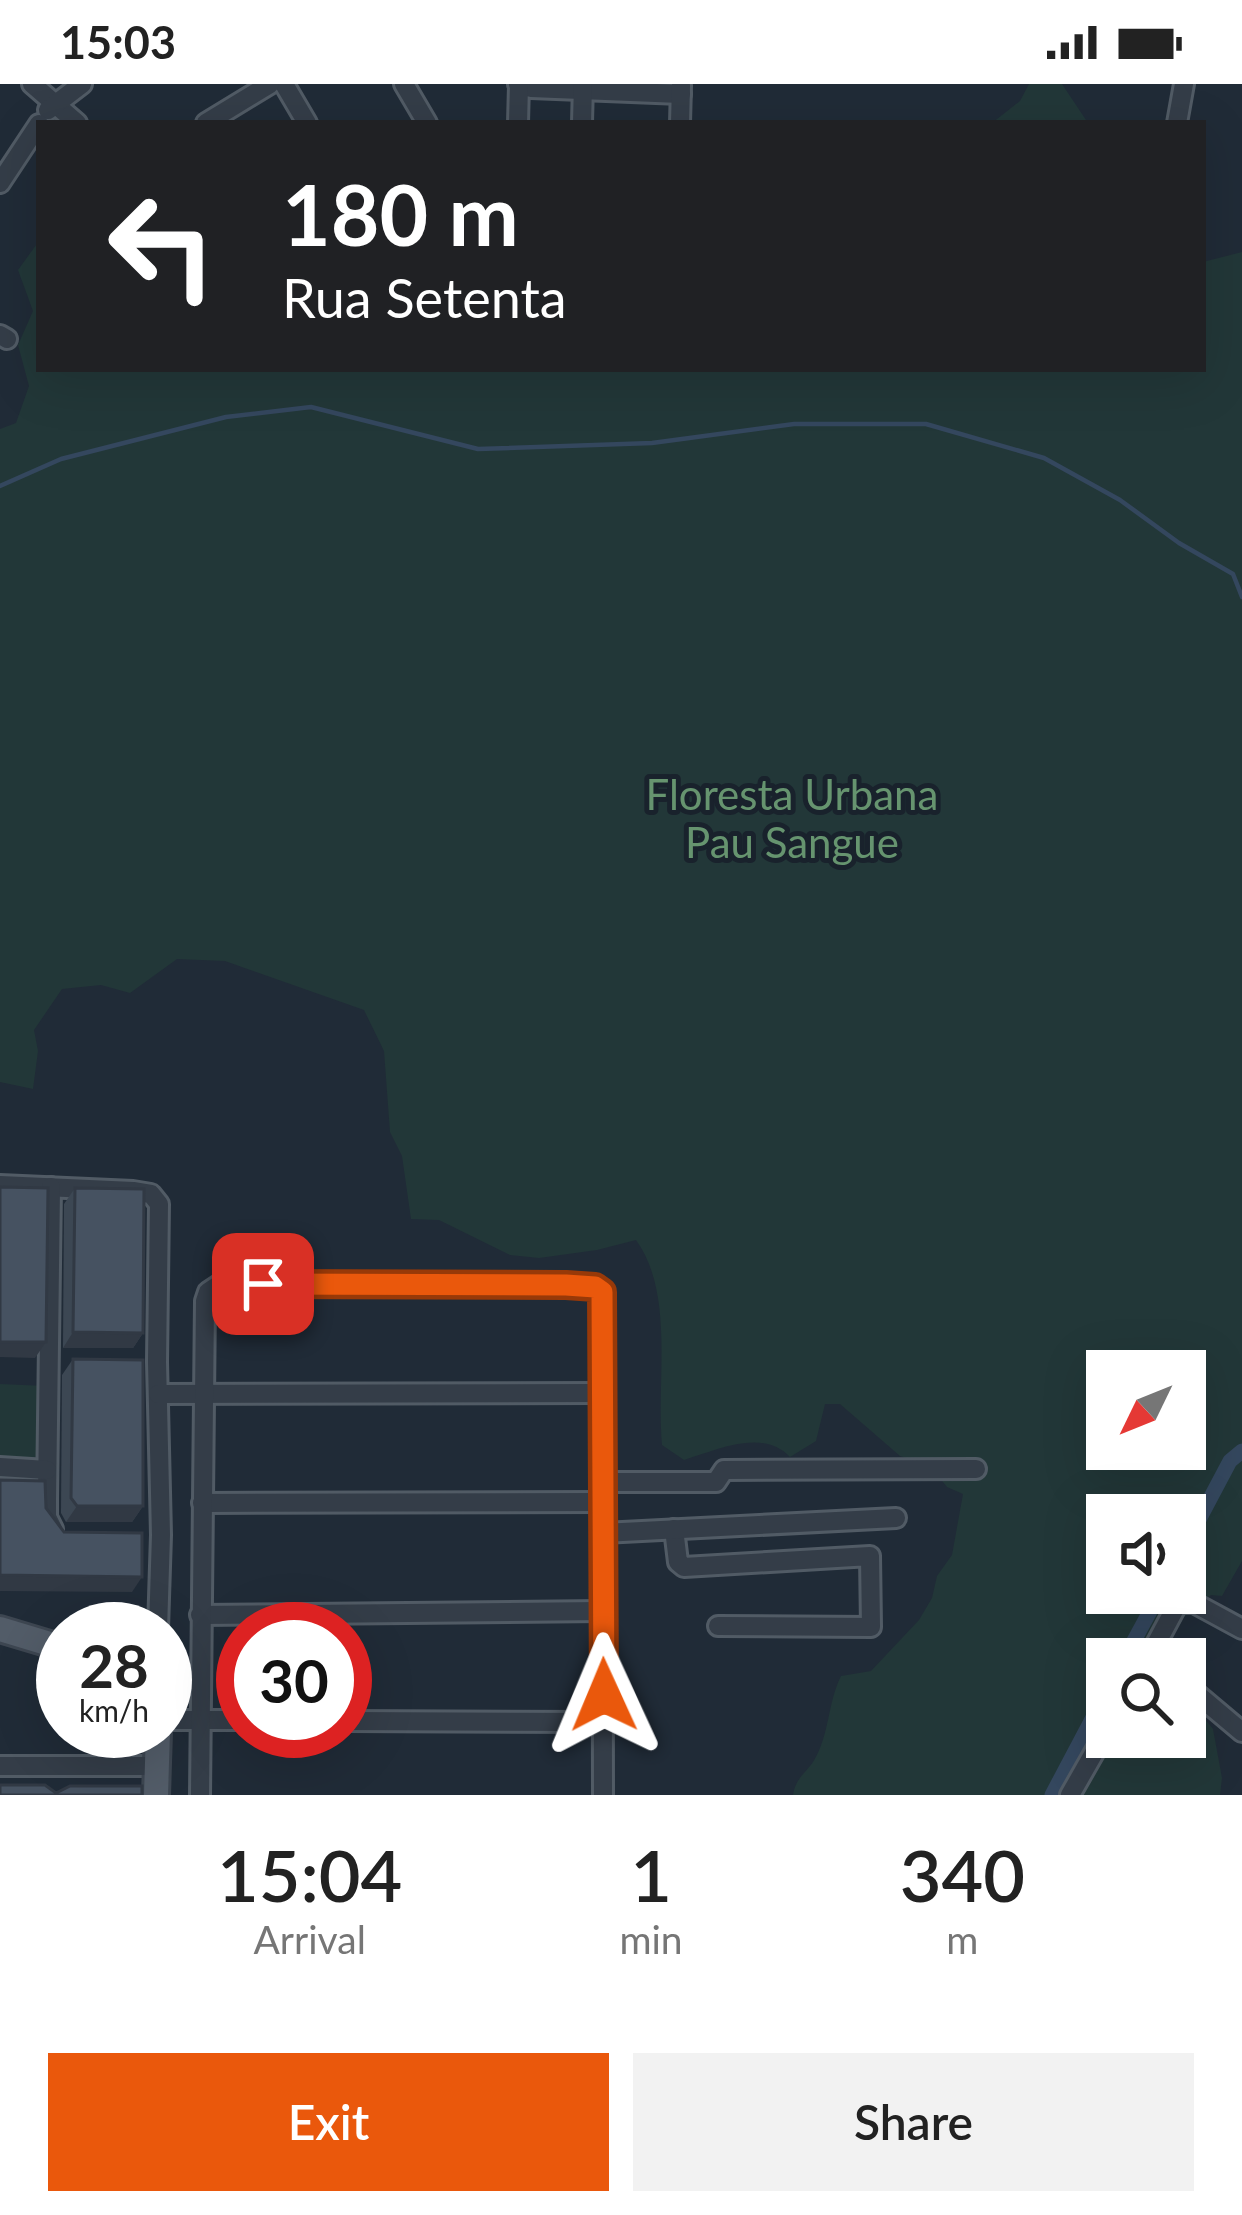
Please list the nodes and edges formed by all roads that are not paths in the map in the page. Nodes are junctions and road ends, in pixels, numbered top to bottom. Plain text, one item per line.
1 (32, 84) edge
2 (82, 84) edge
3 (270, 84) edge
4 (284, 84) edge
5 (404, 84) edge
6 (1184, 84) edge
7 (519, 85) edge
8 (583, 86) edge
9 (681, 89) edge
10 (53, 102) junction
11 (41, 120) edge
12 (74, 120) edge
13 (211, 120) edge
14 (305, 120) edge
15 (425, 120) edge
16 (518, 120) edge
17 (582, 120) edge
18 (680, 120) edge
19 (1178, 120) edge
20 (36, 128) edge
21 (0, 183) edge
22 (0, 1185) edge
23 (51, 1187) junction
24 (49, 1361) junction
25 (70, 1361) edge
26 (135, 1361) edge
27 (157, 1362) junction
28 (603, 1393) junction
29 (158, 1394) junction
30 (203, 1396) junction
31 (0, 1467) edge
32 (976, 1469) dead end
33 (47, 1470) junction
34 (603, 1492) junction
35 (202, 1503) junction
36 (896, 1518) dead end
37 (674, 1529) junction
38 (603, 1533) junction
39 (80, 1535) edge
40 (156, 1602) edge
41 (602, 1611) junction
42 (200, 1615) junction
43 (718, 1626) dead end
44 (1242, 1629) edge
45 (1158, 1638) edge
46 (1206, 1702) edge
47 (192, 1720) edge
48 (199, 1720) junction
49 (216, 1720) edge
50 (372, 1721) edge
51 (604, 1722) junction
52 (1242, 1732) edge
53 (156, 1758) edge
54 (1091, 1758) edge
55 (0, 1766) edge
56 (156, 1766) junction
57 (156, 1795) edge
58 (200, 1795) edge
59 (603, 1795) edge
60 (1070, 1795) edge

1 - 10 street
2 - 10 street
3 - 13 street
4 - 14 street
5 - 15 street
6 - 19 street
7 - 8 street
7 - 16 street
8 - 9 street
8 - 17 street
9 - 18 street
10 - 11 street
10 - 12 street
20 - 21 street
22 - 23 street
23 - 24 street
23 - 27 street
24 - 25 street
24 - 33 street
26 - 27 street
27 - 29 street
28 - 30 street
28 - 30 street
28 - 34 street
29 - 30 street
29 - 40 street
30 - 35 street
31 - 33 street
32 - 34 street
33 - 39 street
34 - 35 street
34 - 38 street
35 - 42 street
36 - 37 street
37 - 38 street
37 - 43 street
38 - 41 street
41 - 42 street
41 - 51 street
42 - 48 street
44 - 45 street
46 - 52 street
47 - 48 street
48 - 49 street
48 - 58 street
50 - 51 street
51 - 59 street
53 - 56 main road
54 - 60 street
55 - 56 street
56 - 57 main road

